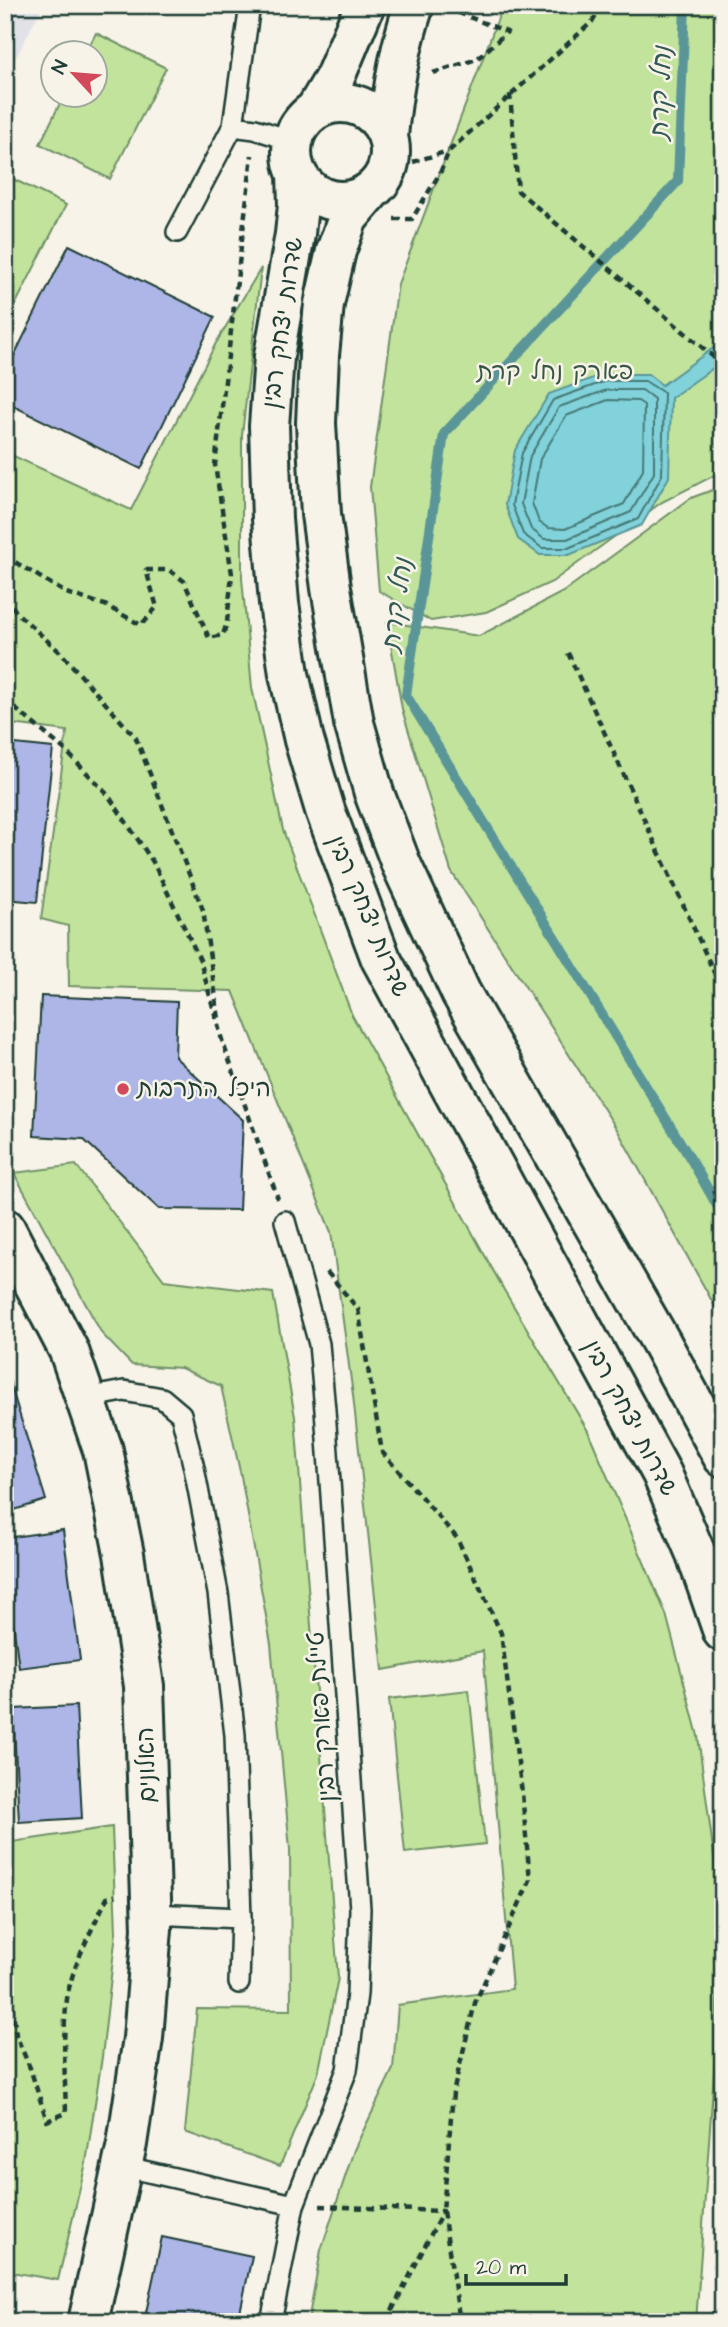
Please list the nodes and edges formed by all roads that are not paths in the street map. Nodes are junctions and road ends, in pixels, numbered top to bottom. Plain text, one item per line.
1 (250, 5) edge
2 (365, 5) edge
3 (414, 5) edge
4 (316, 108) junction
5 (233, 126) junction
6 (295, 158) junction
7 (373, 179) junction
8 (177, 232) dead end
9 (285, 1221) dead end
10 (5, 1228) edge
11 (86, 1398) junction
12 (723, 1457) edge
13 (723, 1632) edge
14 (151, 1901) junction
15 (241, 1918) junction
16 (239, 1983) dead end
17 (122, 2166) junction
18 (294, 2205) junction
19 (88, 2322) edge
20 (271, 2322) edge

1 - 5 lane
2 - 4 main road
3 - 7 main road, שדרות יצחק רבין
4 - 6 main road
4 - 7 main road
5 - 6 lane
5 - 8 lane
6 - 7 main road
6 - 13 main road, שדרות יצחק רבין
7 - 12 main road, שדרות יצחק רבין
9 - 18 lane, טיילת פארק רבין
10 - 11 main road, האלונים
11 - 14 main road, האלונים
11 - 15 lane
14 - 15 lane
14 - 17 main road, האלונים
15 - 16 lane
17 - 18 lane
17 - 19 main road, האלונים
18 - 20 lane, טיילת פארק רבין

